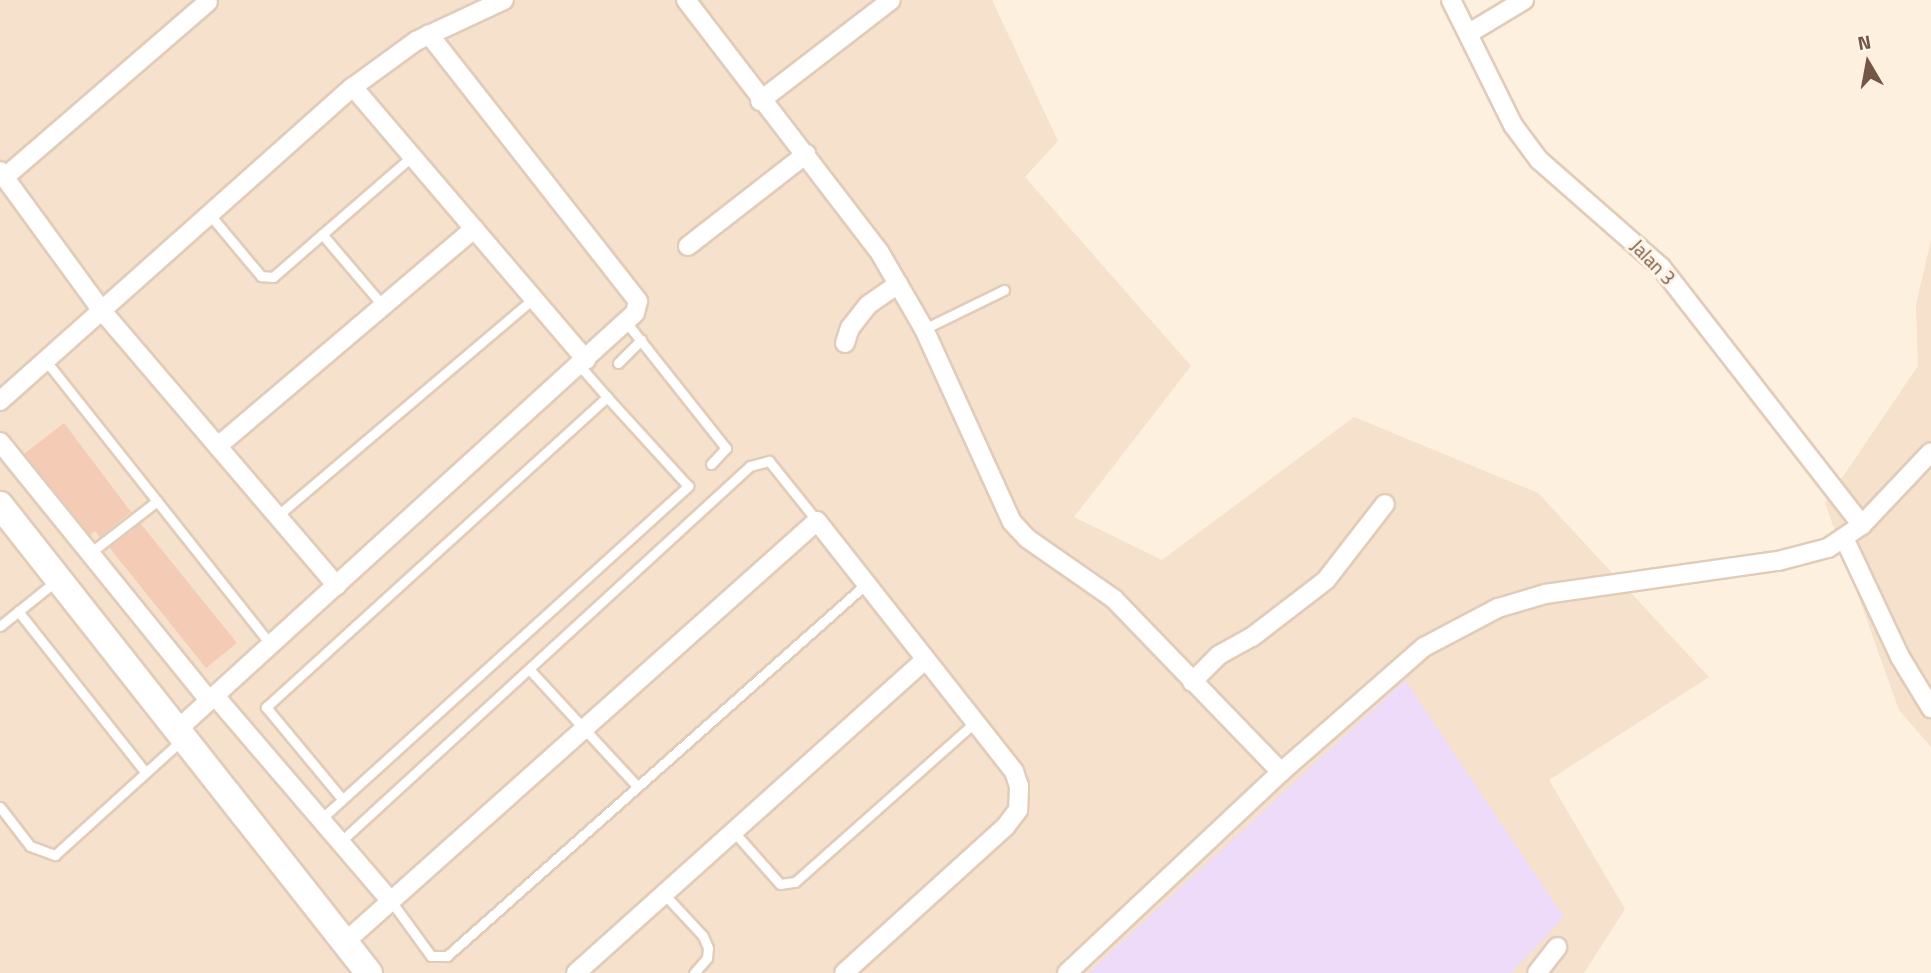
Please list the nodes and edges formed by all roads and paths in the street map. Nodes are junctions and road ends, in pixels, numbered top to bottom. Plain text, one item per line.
1 (504, 0) edge
2 (686, 0) edge
3 (891, 0) edge
4 (1451, 0) edge
5 (1524, 0) edge
6 (208, 2) dead end
7 (1471, 33) junction
8 (429, 34) junction
9 (353, 87) junction
10 (760, 102) junction
11 (806, 154) junction
12 (412, 156) junction
13 (2, 174) edge
14 (211, 215) junction
15 (474, 229) junction
16 (322, 234) junction
17 (688, 246) dead end
18 (898, 284) junction
19 (1004, 290) dead end
20 (533, 299) junction
21 (383, 306) junction
22 (103, 312) junction
23 (626, 322) junction
24 (924, 329) junction
25 (640, 340) junction
26 (845, 343) dead end
27 (46, 361) junction
28 (583, 363) junction
29 (618, 363) dead end
30 (607, 397) junction
31 (0, 401) edge
32 (0, 442) edge
33 (218, 446) junction
34 (1931, 452) edge
35 (711, 464) dead end
36 (157, 501) junction
37 (1385, 504) dead end
38 (277, 516) junction
39 (4, 517) edge
40 (817, 522) junction
41 (1863, 525) junction
42 (1844, 540) junction
43 (90, 553) junction
44 (58, 579) junction
45 (866, 584) junction
46 (337, 586) junction
47 (18, 611) junction
48 (0, 626) edge
49 (271, 645) junction
50 (925, 660) junction
51 (529, 669) junction
52 (1192, 682) junction
53 (212, 698) junction
54 (1931, 708) edge
55 (975, 722) junction
56 (584, 729) junction
57 (180, 734) junction
58 (1281, 772) junction
59 (146, 773) junction
60 (638, 786) junction
61 (342, 799) junction
62 (0, 807) edge
63 (321, 819) junction
64 (734, 832) junction
65 (339, 843) junction
66 (664, 894) junction
67 (390, 901) junction
68 (345, 942) junction
69 (1558, 947) dead end
70 (369, 973) edge
71 (576, 973) edge
72 (694, 973) edge
73 (844, 973) edge
74 (1067, 973) edge
75 (1537, 973) edge

1 - 8 street
2 - 10 street
3 - 10 street
4 - 7 street, Jalan 3
5 - 7 street
6 - 13 street
7 - 41 street, Jalan 3
8 - 9 street
8 - 23 street
9 - 12 street
9 - 14 street
10 - 11 street
11 - 17 street
11 - 18 street
12 - 15 street
12 - 16 lane
13 - 22 street
14 - 16 lane
14 - 22 street
15 - 20 street
15 - 21 street
16 - 21 lane
18 - 24 street
18 - 26 street
19 - 24 lane
20 - 28 street
20 - 38 lane
21 - 33 street
22 - 27 street
22 - 33 street
23 - 25 lane
23 - 28 street
24 - 52 street
25 - 29 lane
25 - 35 lane
27 - 31 street
27 - 36 lane
28 - 30 lane
28 - 46 street
30 - 61 lane
30 - 61 lane
32 - 43 street
33 - 38 street
34 - 41 street
36 - 43 lane
36 - 49 lane
37 - 52 street
38 - 46 street
39 - 44 main road
40 - 45 street
40 - 51 lane
40 - 56 street
41 - 42 street
42 - 54 street
42 - 58 street
43 - 53 street
44 - 47 lane
44 - 57 main road
45 - 50 street
45 - 60 lane
46 - 49 street
47 - 48 lane
47 - 59 lane
49 - 53 street
50 - 55 street
50 - 64 street
51 - 56 lane
51 - 65 lane
52 - 58 street
53 - 57 street
53 - 63 street
55 - 64 lane
55 - 73 street
56 - 60 lane
56 - 67 street
57 - 59 lane
57 - 68 main road
58 - 74 street
59 - 62 lane
60 - 67 lane
61 - 63 lane
63 - 65 street
64 - 66 street
65 - 67 street
66 - 71 street
66 - 72 lane
67 - 68 street
68 - 70 main road
69 - 75 street

